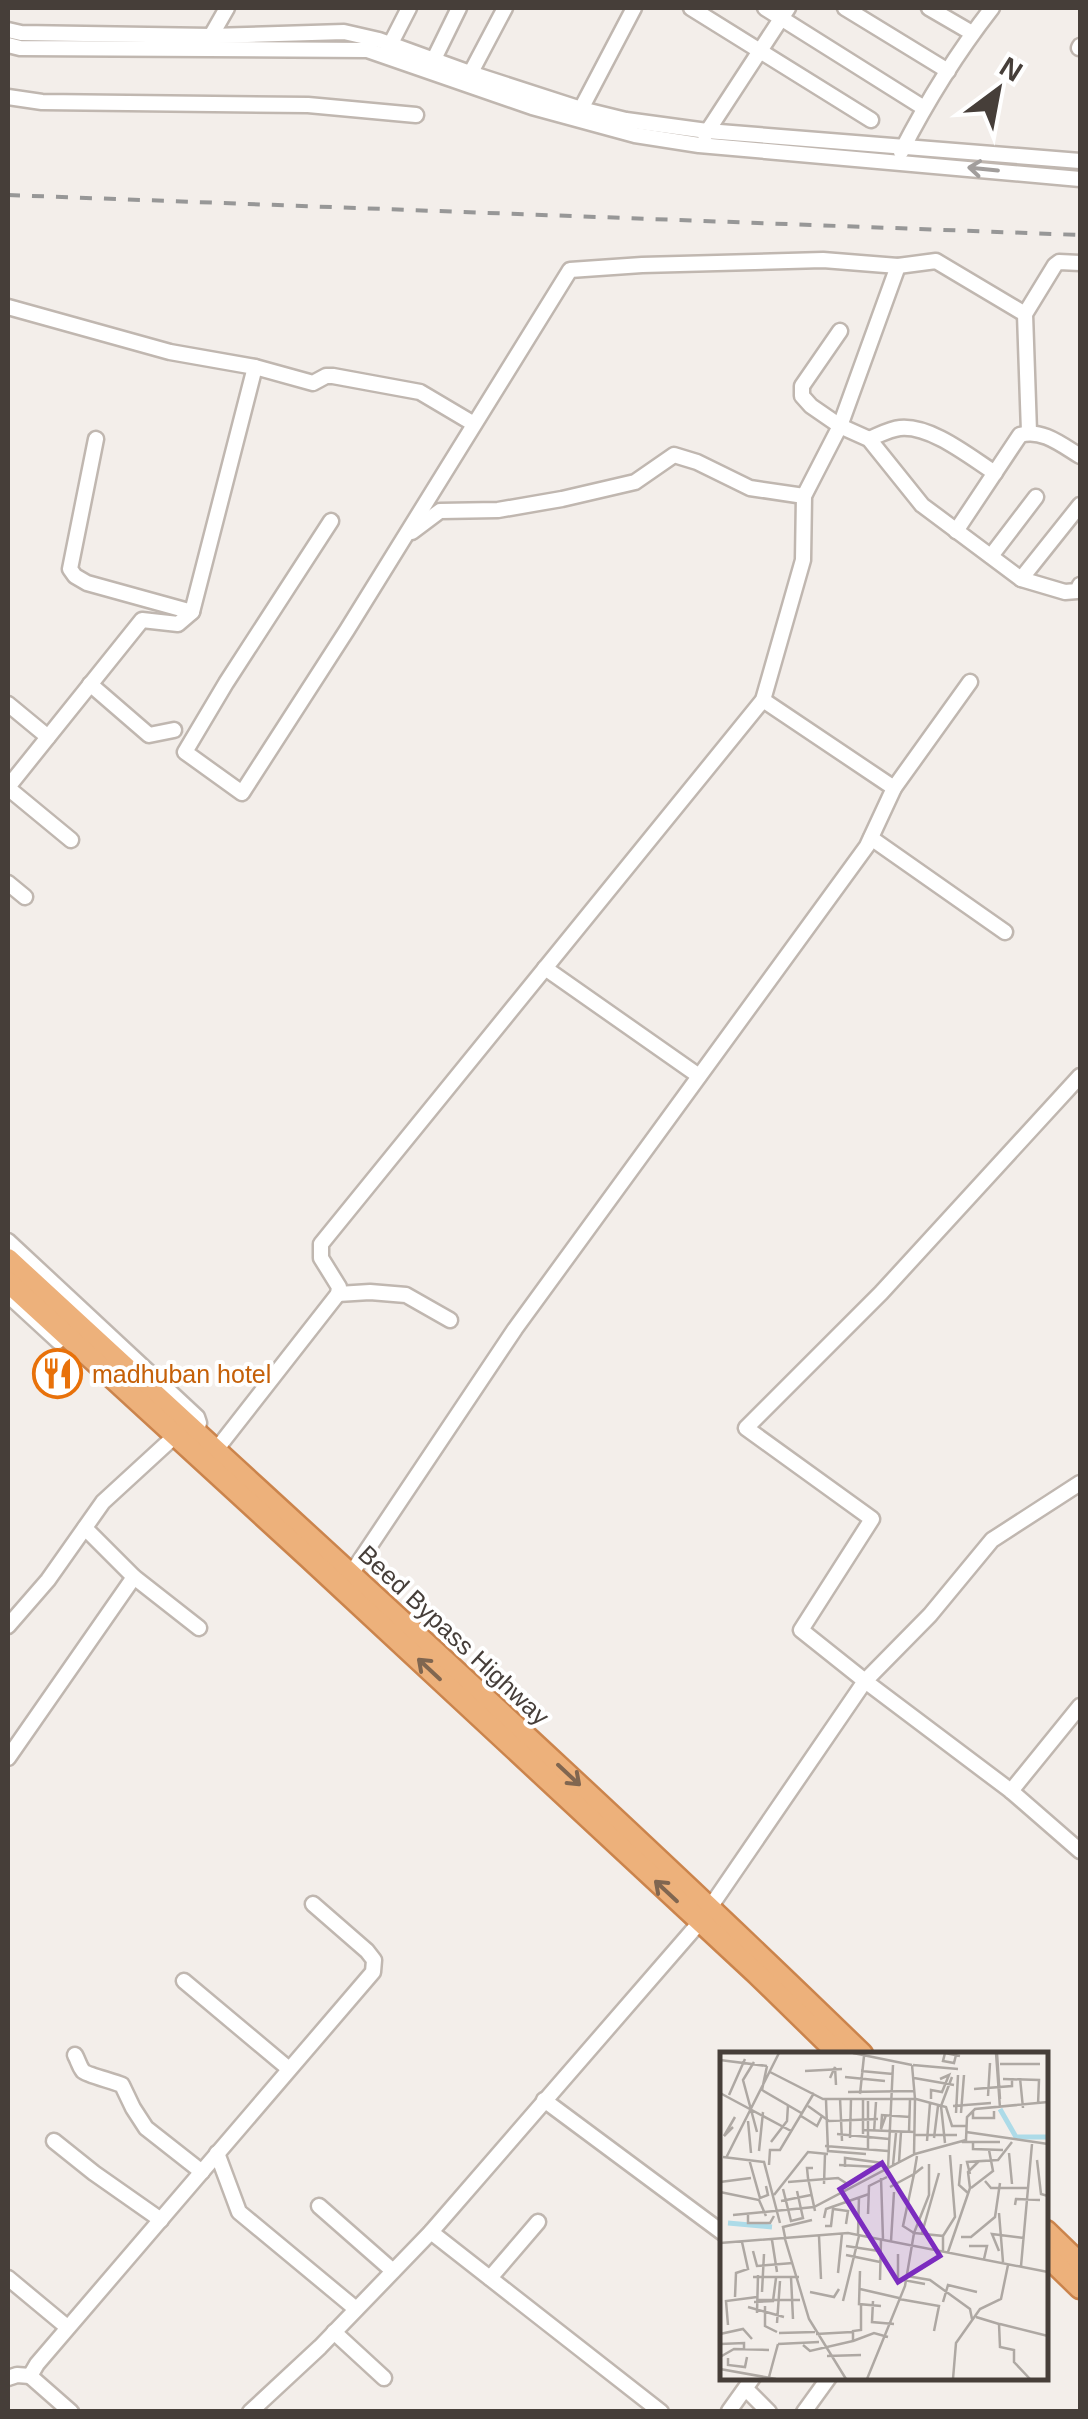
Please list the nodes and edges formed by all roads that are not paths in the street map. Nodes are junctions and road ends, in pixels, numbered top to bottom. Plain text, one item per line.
1 (228, 8) edge
2 (409, 8) edge
3 (459, 8) edge
4 (505, 8) edge
5 (634, 8) edge
6 (691, 8) edge
7 (765, 8) edge
8 (845, 8) edge
9 (929, 8) edge
10 (992, 8) edge
11 (784, 13) edge
12 (8, 30) edge
13 (972, 33) junction
14 (211, 36) junction
15 (8, 45) edge
16 (387, 49) junction
17 (760, 51) junction
18 (434, 60) junction
19 (948, 71) junction
20 (468, 78) junction
21 (8, 98) edge
22 (924, 108) junction
23 (582, 109) junction
24 (416, 115) dead end
25 (871, 120) dead end
26 (703, 138) junction
27 (900, 155) junction
28 (1080, 161) edge
29 (1080, 179) edge
30 (1080, 263) edge
31 (898, 266) junction
32 (8, 307) edge
33 (1025, 314) junction
34 (840, 330) dead end
35 (255, 367) junction
36 (474, 424) junction
37 (840, 426) junction
38 (1029, 432) junction
39 (96, 439) dead end
40 (869, 439) junction
41 (1080, 456) edge
42 (995, 473) junction
43 (804, 496) junction
44 (1036, 497) dead end
45 (1080, 505) edge
46 (331, 521) dead end
47 (956, 531) junction
48 (404, 538) junction
49 (991, 556) junction
50 (1021, 579) junction
51 (1080, 585) edge
52 (192, 612) junction
53 (970, 682) dead end
54 (90, 684) junction
55 (763, 700) junction
56 (8, 704) edge
57 (174, 730) dead end
58 (48, 737) junction
59 (8, 788) edge
60 (894, 788) junction
61 (871, 838) junction
62 (71, 840) dead end
63 (8, 883) edge
64 (25, 897) dead end
65 (1004, 932) dead end
66 (545, 968) junction
67 (699, 1076) junction
68 (1080, 1076) edge
69 (8, 1241) edge
70 (8, 1259) edge
71 (8, 1282) edge
72 (338, 1294) junction
73 (8, 1295) edge
74 (450, 1320) dead end
75 (180, 1437) junction
76 (215, 1460) junction
77 (1080, 1483) edge
78 (86, 1528) junction
79 (351, 1574) junction
80 (134, 1577) junction
81 (8, 1626) edge
82 (199, 1628) dead end
83 (865, 1681) junction
84 (1080, 1706) edge
85 (8, 1758) edge
86 (1010, 1791) junction
87 (1080, 1851) edge
88 (314, 1904) dead end
89 (705, 1915) junction
90 (184, 1981) dead end
91 (837, 2052) edge
92 (860, 2052) edge
93 (75, 2055) dead end
94 (290, 2069) junction
95 (544, 2100) junction
96 (54, 2141) dead end
97 (218, 2153) junction
98 (202, 2172) junction
99 (319, 2206) dead end
100 (161, 2220) junction
101 (538, 2222) dead end
102 (720, 2231) edge
103 (431, 2232) junction
104 (1048, 2233) edge
105 (1048, 2257) edge
106 (1080, 2264) edge
107 (393, 2271) junction
108 (8, 2278) edge
109 (490, 2278) junction
110 (1080, 2288) edge
111 (356, 2309) junction
112 (67, 2327) junction
113 (334, 2332) junction
114 (30, 2376) junction
115 (8, 2378) edge
116 (384, 2378) dead end
117 (828, 2379) edge
118 (750, 2383) edge
119 (730, 2411) edge
120 (72, 2412) edge
121 (250, 2412) edge
122 (661, 2412) edge
123 (769, 2412) edge
124 (804, 2412) edge

1 - 14 street
2 - 16 street
3 - 18 street
4 - 20 street
5 - 23 street
6 - 17 street
7 - 11 street
8 - 19 street
9 - 13 street
10 - 13 street
11 - 17 street
11 - 22 street
12 - 14 street
13 - 19 street
14 - 16 street
15 - 16 street
16 - 18 street
16 - 20 street
17 - 25 street
17 - 26 street
18 - 20 street
19 - 22 street
20 - 23 street
20 - 26 street
21 - 24 street
22 - 27 street
23 - 26 street
26 - 27 street
27 - 28 street
29 -> 27 street
30 - 33 street
31 - 33 street
31 - 36 street
31 - 37 street
32 - 35 street
33 - 38 street
34 - 37 street
35 - 36 street
35 - 52 street
36 - 48 street
37 - 40 street
37 - 43 street
38 - 41 street
38 - 42 street
39 - 52 street
40 - 42 street
40 - 47 street
42 - 47 street
43 - 48 street
43 - 55 street
44 - 49 street
45 - 50 street
46 - 48 street
47 - 49 street
49 - 50 street
50 - 51 street
52 - 54 street
53 - 60 street
54 - 57 street
54 - 58 street
55 - 60 street
55 - 66 street
56 - 58 street
58 - 59 street
59 - 62 street
60 - 61 street
61 - 65 street
61 - 67 street
63 - 64 street
66 - 67 street
66 - 72 street
67 - 79 street
68 - 83 street
69 - 75 street
70 - 75 highway, Beed Bypass Highway
71 - 75 highway, Beed Bypass Highway
72 - 74 street
72 - 76 street
73 - 75 street
75 - 76 highway, Beed Bypass Highway
75 - 76 street
75 - 78 street
76 - 79 highway, Beed Bypass Highway
89 -> 76 highway, Beed Bypass Highway
77 - 83 street
78 - 80 street
78 - 81 street
79 -> 89 highway, Beed Bypass Highway
80 - 82 street
80 - 85 street
83 - 86 street
83 - 89 street
84 - 86 street
86 - 87 street
88 - 94 street
89 - 91 highway, Beed Bypass Highway
89 - 92 highway, Beed Bypass Highway
89 - 95 street
90 - 94 street
93 - 98 street
94 - 97 street
95 - 102 street
95 - 103 street
96 - 100 street
97 - 98 street
97 - 111 street
98 - 100 street
99 - 107 street
100 - 112 street
101 - 109 street
103 - 107 street
103 - 109 street
104 - 106 highway
105 - 110 highway
107 - 111 street
108 - 112 street
109 - 122 street
111 - 113 street
112 - 114 street
113 - 116 street
113 - 121 street
114 - 115 street
114 - 120 street
117 - 124 street
118 - 119 street
118 - 123 street

